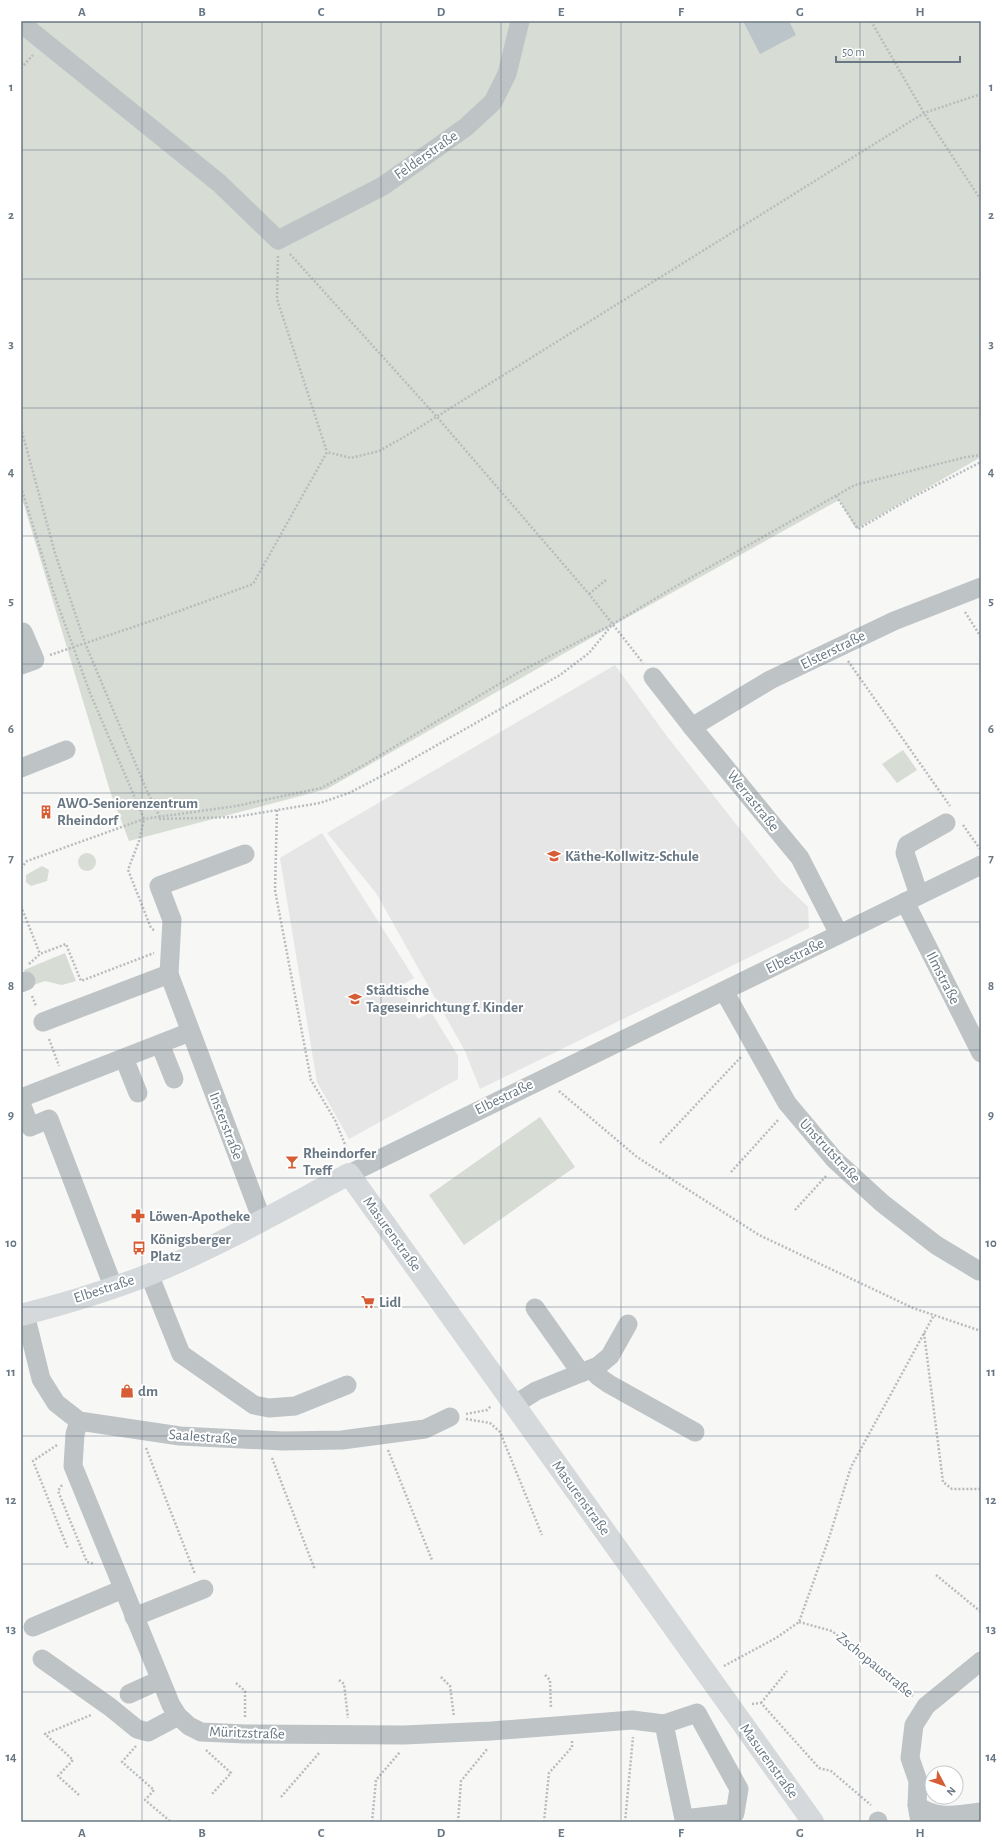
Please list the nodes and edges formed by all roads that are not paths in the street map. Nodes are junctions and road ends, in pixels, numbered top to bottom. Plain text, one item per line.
1 (520, 21) edge
2 (21, 23) edge
3 (981, 587) edge
4 (23, 632) dead end
5 (28, 663) edge
6 (653, 677) road end
7 (692, 727) junction
8 (66, 750) dead end
9 (21, 768) edge
10 (952, 817) road end
11 (245, 854) dead end
12 (981, 864) edge
13 (912, 899) junction
14 (838, 934) junction
15 (169, 974) junction
16 (724, 991) junction
17 (43, 1022) dead end
18 (190, 1032) junction
19 (160, 1044) junction
20 (981, 1053) edge
21 (124, 1058) junction
22 (174, 1079) dead end
23 (138, 1093) dead end
24 (21, 1098) edge
25 (21, 1103) edge
26 (352, 1172) junction
27 (262, 1220) junction
28 (980, 1272) edge
29 (149, 1274) junction
30 (113, 1286) junction
31 (535, 1308) dead end
32 (23, 1314) edge
33 (628, 1324) dead end
34 (586, 1371) junction
35 (347, 1385) dead end
36 (514, 1405) junction
37 (450, 1417) road end
38 (77, 1427) junction
39 (695, 1432) dead end
40 (123, 1589) junction
41 (204, 1589) road end
42 (134, 1617) junction
43 (33, 1627) dead end
44 (42, 1659) dead end
45 (981, 1661) edge
46 (160, 1680) junction
47 (129, 1694) dead end
48 (178, 1716) junction
49 (664, 1724) junction
50 (981, 1812) edge
51 (918, 1813) edge
52 (813, 1822) edge

1 - 2 street, Felderstraße
3 - 7 street, Elsterstraße
4 - 5 street
6 - 7 street, Werrastraße
7 - 14 street, Werrastraße
8 - 9 street
10 - 13 street, Ilmstraße
11 - 15 street, Insterstraße
12 - 13 street, Elbestraße
13 - 14 street, Elbestraße
13 - 20 street, Ilmstraße
14 - 16 street, Elbestraße
15 - 17 street
15 - 18 street, Insterstraße
16 - 26 street, Elbestraße
16 - 28 street, Unstrutstraße
18 - 19 street
18 - 27 street, Insterstraße
19 - 21 street
19 - 22 street
21 - 23 street
21 - 24 street
25 - 30 street
26 - 27 main road, Elbestraße
26 - 36 main road, Masurenstraße
27 - 29 main road, Elbestraße
29 - 30 main road, Elbestraße
29 - 35 street
30 - 32 main road, Elbestraße
31 - 34 street
32 - 38 street, Saalestraße
33 - 34 street
34 - 36 street
34 - 39 street
36 - 52 main road, Masurenstraße
37 - 38 street, Saalestraße
38 - 40 street, Müritzstraße
40 - 42 street, Müritzstraße
40 - 43 street
41 - 42 street
42 - 46 street, Müritzstraße
44 - 48 street
45 - 51 street, Zschopaustraße
46 - 47 street
46 - 48 street, Müritzstraße
48 - 49 street, Müritzstraße
49 - 49 street
50 - 51 street

